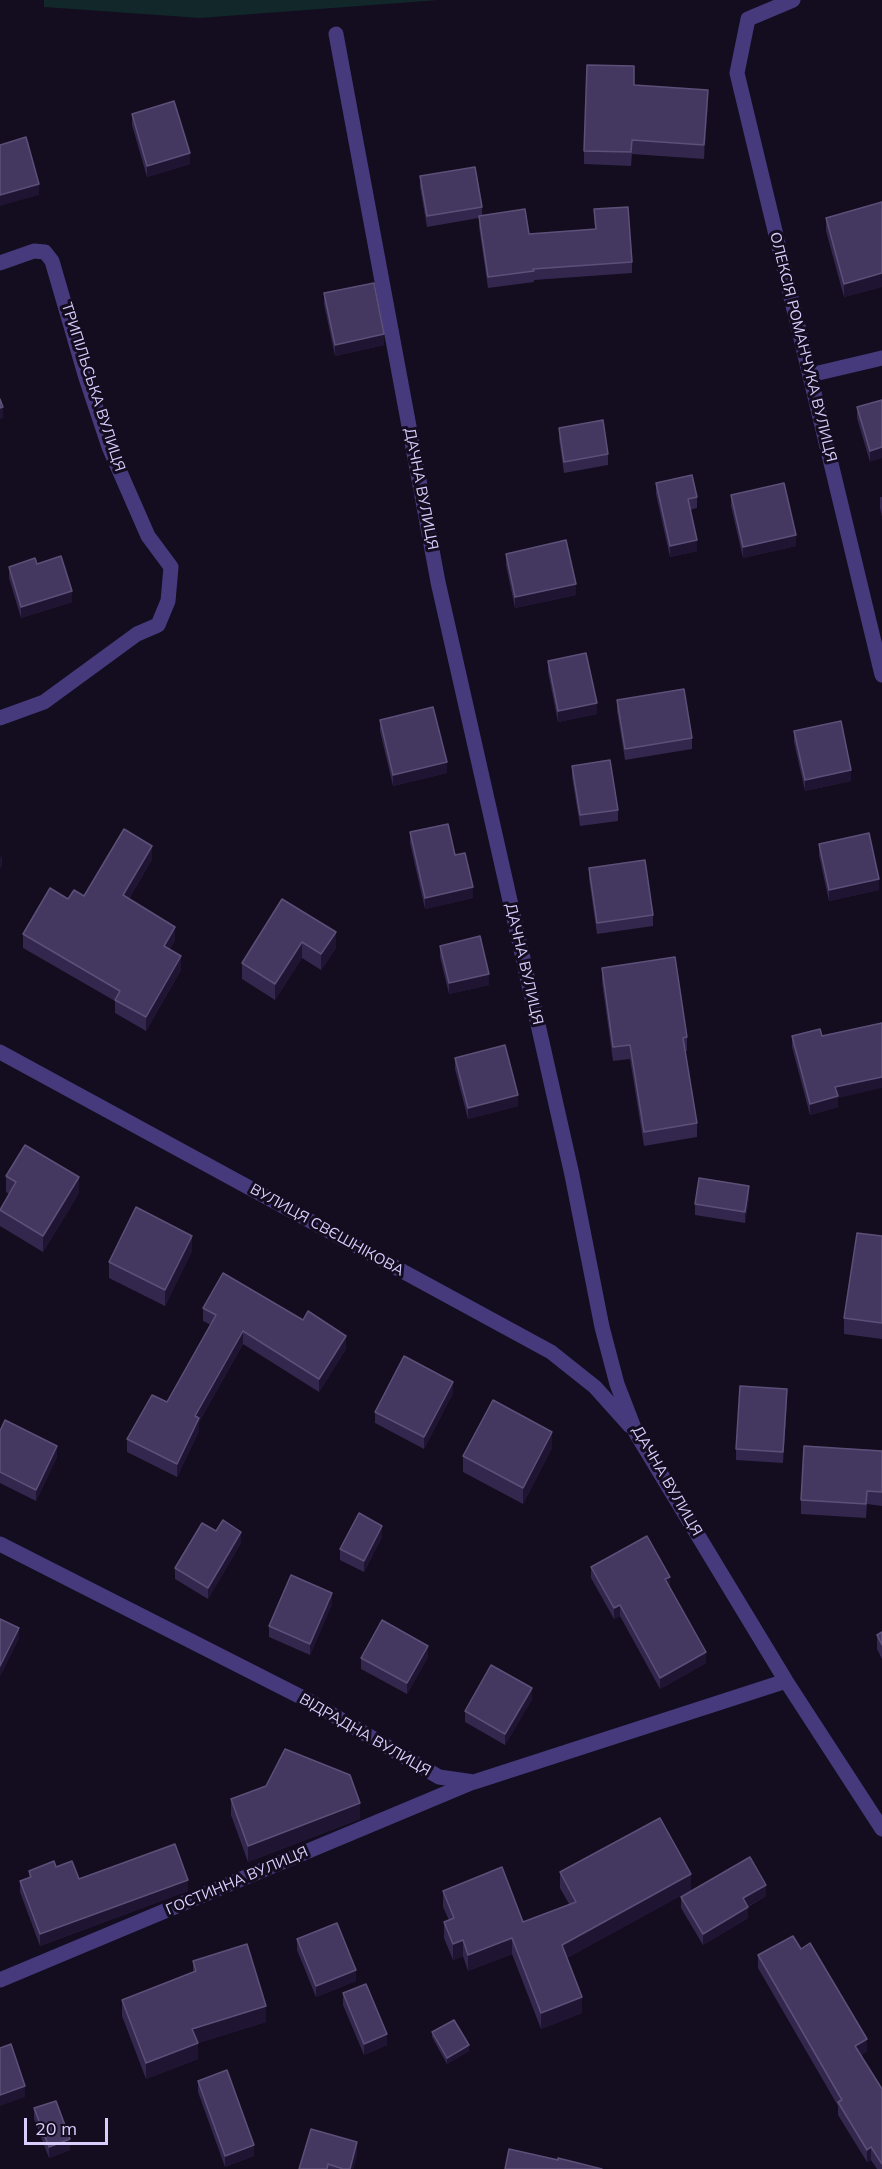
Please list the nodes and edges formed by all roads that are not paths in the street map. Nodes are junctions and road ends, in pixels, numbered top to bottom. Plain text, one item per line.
1 (793, 0) edge
2 (336, 34) dead end
3 (0, 263) edge
4 (882, 358) edge
5 (810, 375) junction
6 (882, 675) edge
7 (0, 718) edge
8 (0, 1052) edge
9 (636, 1433) junction
10 (0, 1544) edge
11 (786, 1681) junction
12 (474, 1782) junction
13 (882, 1828) edge
14 (0, 1980) edge

1 - 5 street, ОЛЕКСІЯ РОМАНЧУКА ВУЛИЦЯ
2 - 9 street, ДАЧНА ВУЛИЦЯ
3 - 7 street, ТРИПІЛЬСЬКА ВУЛИЦЯ
4 - 5 street
5 - 6 street, ОЛЕКСІЯ РОМАНЧУКА ВУЛИЦЯ
8 - 9 street, ВУЛИЦЯ СВЄШНІКОВА
9 - 11 street, ДАЧНА ВУЛИЦЯ
10 - 12 street, ВІДРАДНА ВУЛИЦЯ
11 - 12 street, ВІДРАДНА ВУЛИЦЯ
11 - 13 street, ДАЧНА ВУЛИЦЯ
12 - 14 street, ГОСТИННА ВУЛИЦЯ

